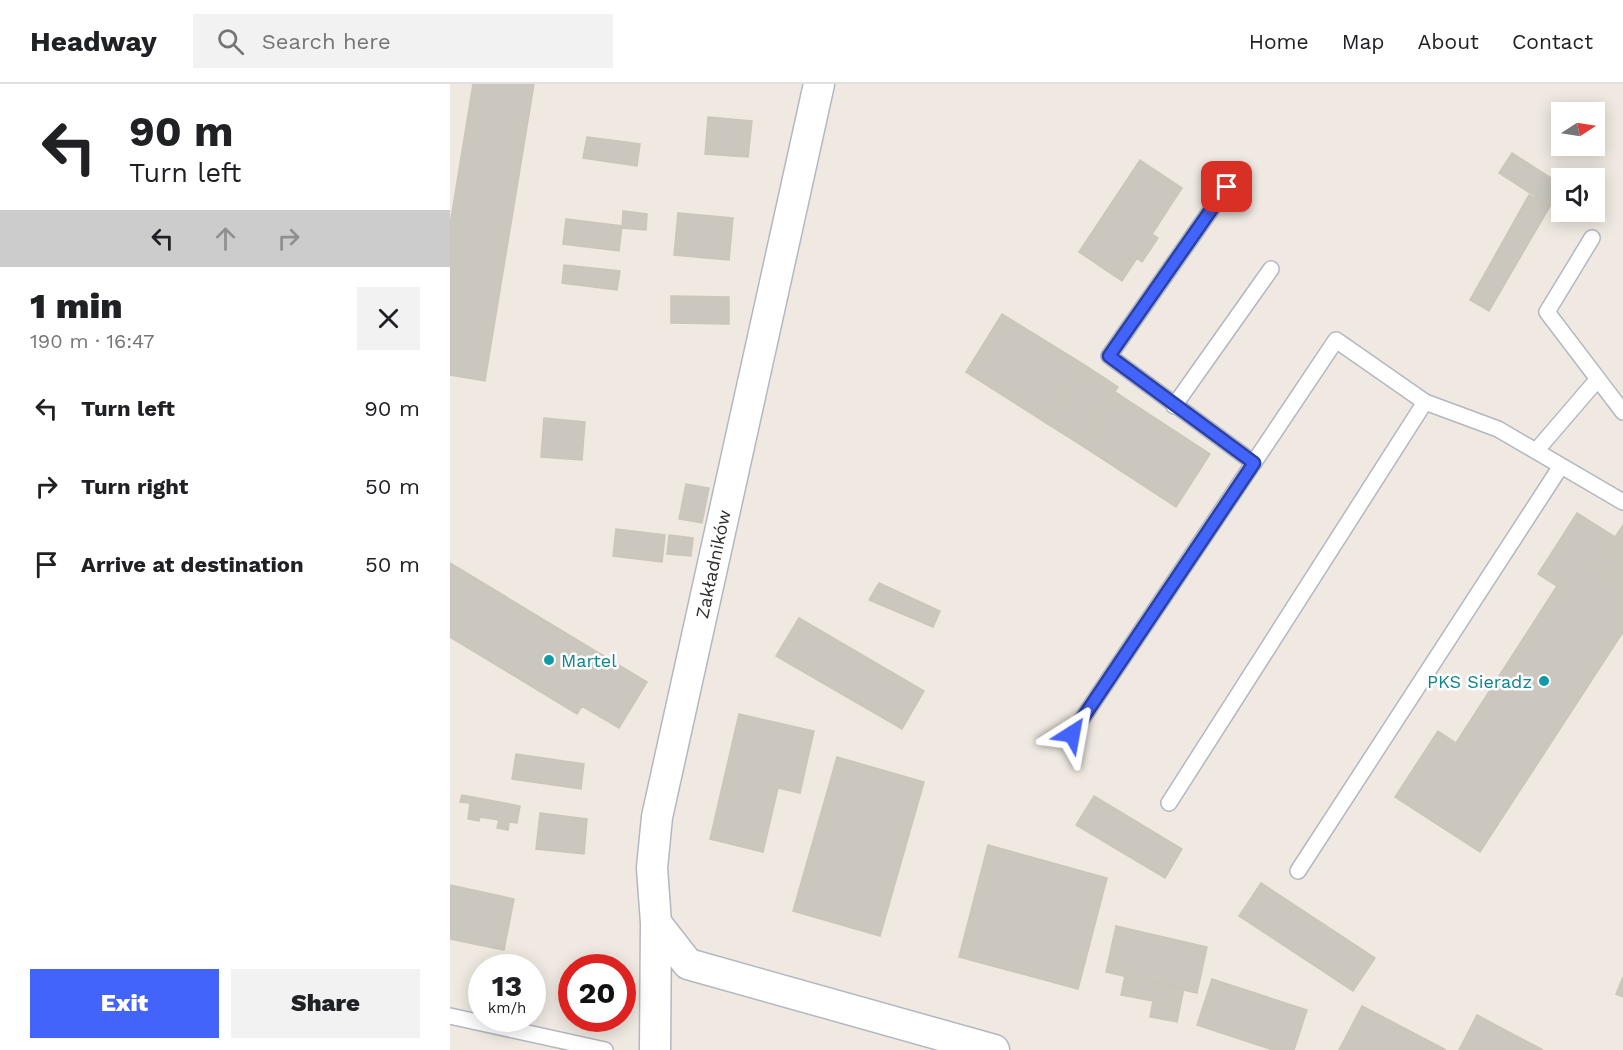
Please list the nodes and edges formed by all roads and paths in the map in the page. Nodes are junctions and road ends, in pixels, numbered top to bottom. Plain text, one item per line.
1 (819, 84) edge
2 (1227, 187) dead end
3 (1592, 238) dead end
4 (1271, 269) dead end
5 (1597, 380) junction
6 (1425, 402) junction
7 (1174, 406) junction
8 (1623, 412) edge
9 (1536, 451) junction
10 (1254, 463) junction
11 (1561, 466) junction
12 (1623, 502) edge
13 (1072, 734) dead end
14 (1169, 803) dead end
15 (1298, 870) dead end
16 (656, 923) junction
17 (450, 1016) edge
18 (605, 1050) edge
19 (655, 1050) edge
20 (994, 1050) edge

1 - 16 street, Zakładników
2 - 7 lane
3 - 5 lane
4 - 7 lane
5 - 8 lane
5 - 9 lane
6 - 9 lane
6 - 10 lane
6 - 14 lane
7 - 10 lane
9 - 11 lane
10 - 13 lane
11 - 12 lane
11 - 15 lane
16 - 19 street, Zakładników
16 - 20 street
17 - 18 lane

